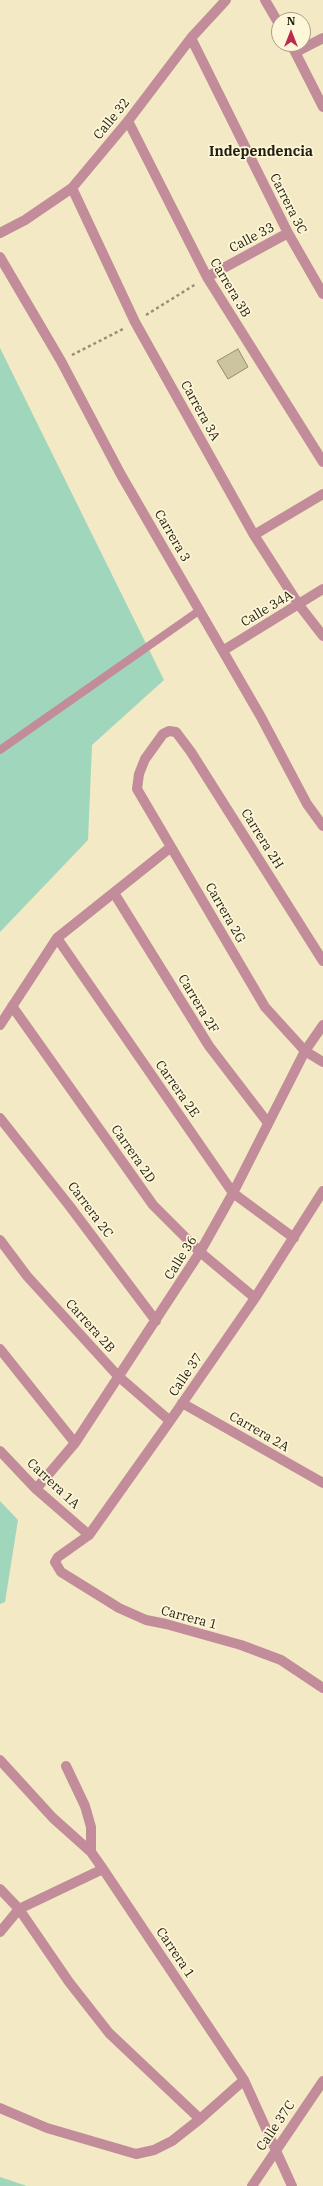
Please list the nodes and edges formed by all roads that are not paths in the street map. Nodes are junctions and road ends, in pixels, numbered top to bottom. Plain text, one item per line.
1 (226, 0) edge
2 (265, 0) edge
3 (272, 12) edge
4 (191, 38) junction
5 (323, 38) edge
6 (311, 42) edge
7 (295, 52) edge
8 (323, 107) edge
9 (128, 121) junction
10 (72, 188) junction
11 (0, 233) edge
12 (288, 233) junction
13 (0, 257) edge
14 (207, 277) junction
15 (323, 294) edge
16 (323, 462) edge
17 (323, 494) edge
18 (254, 534) junction
19 (323, 589) edge
20 (299, 605) junction
21 (200, 610) junction
22 (323, 636) edge
23 (224, 650) junction
24 (176, 732) joint
25 (0, 750) edge
26 (323, 826) edge
27 (171, 847) junction
28 (114, 893) junction
29 (57, 938) junction
30 (323, 961) edge
31 (12, 1006) junction
32 (0, 1025) edge
33 (323, 1025) edge
34 (305, 1050) junction
35 (323, 1062) edge
36 (0, 1118) edge
37 (268, 1123) junction
38 (323, 1191) edge
39 (233, 1193) junction
40 (294, 1238) junction
41 (0, 1240) edge
42 (200, 1252) junction
43 (255, 1298) junction
44 (156, 1321) junction
45 (0, 1349) edge
46 (118, 1376) junction
47 (182, 1403) junction
48 (170, 1421) junction
49 (74, 1443) junction
50 (0, 1451) edge
51 (323, 1483) edge
52 (36, 1489) junction
53 (89, 1535) junction
54 (55, 1562) joint
55 (323, 1688) edge
56 (0, 1760) edge
57 (66, 1766) dead end
58 (91, 1852) junction
59 (103, 1869) junction
60 (0, 1889) edge
61 (19, 1909) junction
62 (0, 1932) edge
63 (244, 2080) junction
64 (323, 2081) edge
65 (0, 2108) edge
66 (200, 2119) junction
67 (275, 2150) junction
68 (252, 2186) edge
69 (292, 2186) edge

1 - 4 street, Calle 32
2 - 3 street
4 - 9 street, Calle 32
4 - 12 street, Carrera 3C
5 - 6 street
7 - 8 street
9 - 10 street, Calle 32
9 - 14 street, Carrera 3B
10 - 11 street, Calle 32
10 - 18 street, Carrera 3A
12 - 14 street, Calle 33
12 - 15 street, Carrera 3C
13 - 21 street, Carrera 3
14 - 16 street, Carrera 3B
17 - 18 street
18 - 20 street, Carrera 3A
19 - 20 street, Calle 34A
20 - 22 street, Carrera 3A
20 - 23 street, Calle 34A
21 - 23 street, Carrera 3
21 - 25 lane
23 - 26 street, Carrera 3
24 - 27 street, Carrera 2G
24 - 30 street, Carrera 2H
27 - 28 street
27 - 34 street, Carrera 2G
28 - 29 street
28 - 37 street, Carrera 2F
29 - 31 street
29 - 39 street, Carrera 2E
31 - 32 street
31 - 42 street, Carrera 2D
33 - 34 street, Calle 36
34 - 35 street, Carrera 2G
34 - 37 street, Calle 36
36 - 44 street, Carrera 2C
37 - 39 street, Calle 36
38 - 40 street, Calle 37
39 - 40 street, Carrera 2E
39 - 42 street, Calle 36
40 - 43 street, Calle 37
41 - 46 street, Carrera 2B
42 - 43 street, Carrera 2D
42 - 44 street, Calle 36
43 - 47 street, Calle 37
44 - 46 street, Calle 36
45 - 49 street
46 - 48 street, Carrera 2B
46 - 49 street, Calle 36
47 - 48 street, Calle 37
47 - 51 street, Carrera 2A
48 - 53 street, Calle 37
49 - 52 street, Calle 36
50 - 52 street, Carrera 1A
52 - 53 street, Carrera 1A
53 - 54 street, Calle 37
54 - 55 street, Carrera 1
56 - 58 street, Carrera 1
57 - 58 street
58 - 59 street, Carrera 1
59 - 61 street
59 - 63 street, Carrera 1
60 - 61 street
61 - 62 street
61 - 66 street
63 - 66 street
63 - 67 street, Carrera 1
64 - 67 street, Calle 37C
65 - 66 street
67 - 68 street, Calle 37C
67 - 69 street, Carrera 1

